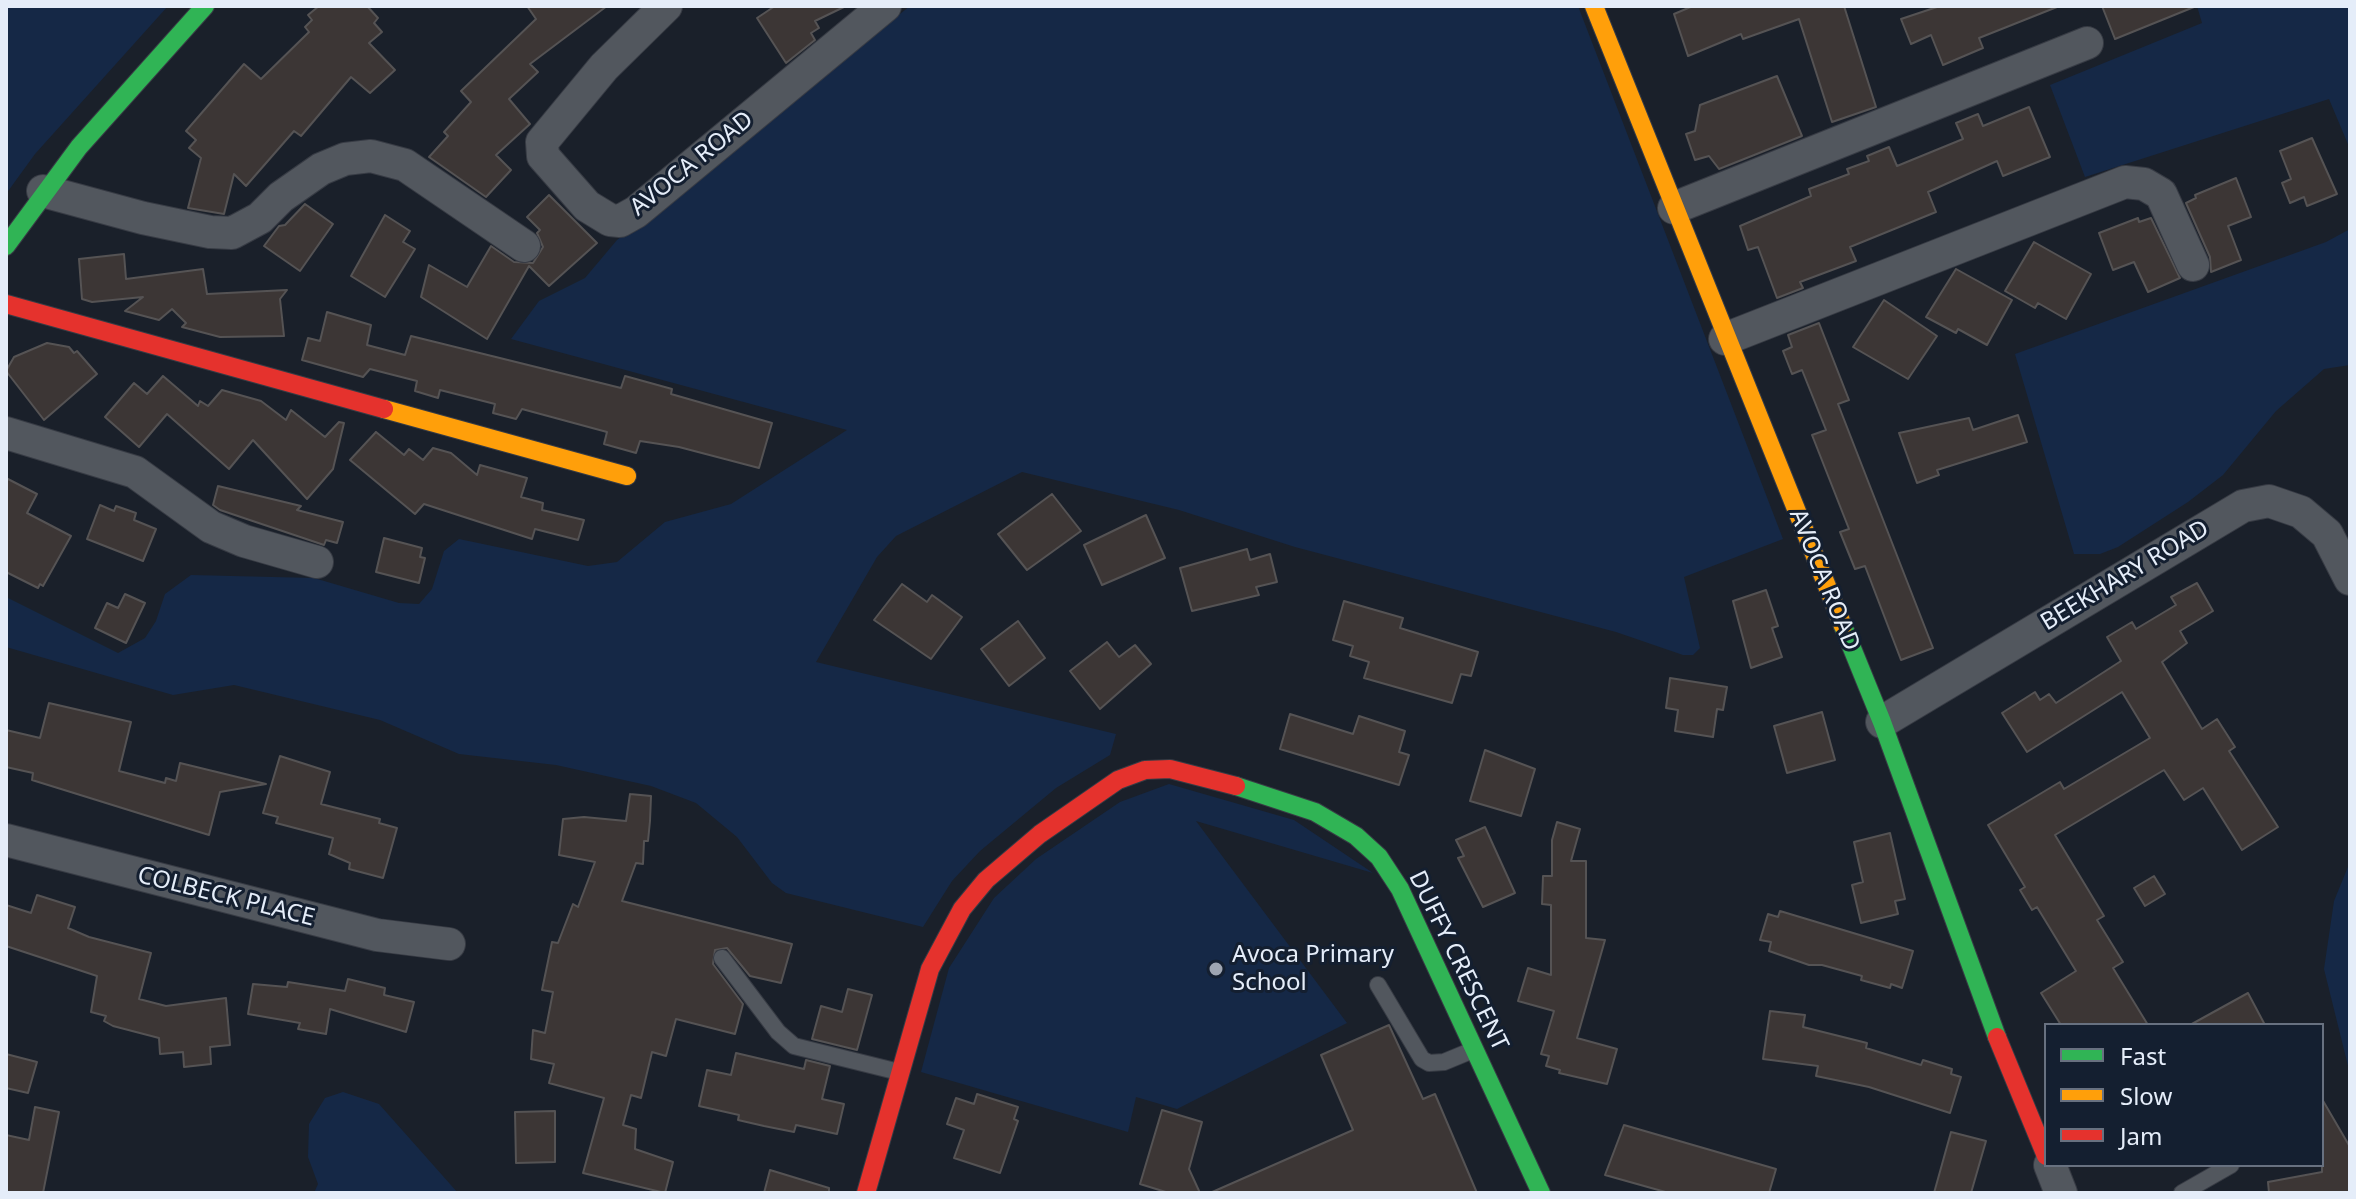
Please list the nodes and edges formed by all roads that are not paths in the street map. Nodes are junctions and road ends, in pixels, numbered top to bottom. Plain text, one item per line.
1 (205, 6) edge
2 (666, 6) edge
3 (885, 6) edge
4 (1594, 6) edge
5 (2087, 43) dead end
6 (43, 191) junction
7 (1674, 208) junction
8 (6, 246) edge
9 (524, 246) dead end
10 (2193, 265) dead end
11 (6, 304) edge
12 (1725, 339) junction
13 (6, 433) edge
14 (627, 476) dead end
15 (317, 562) dead end
16 (2350, 579) edge
17 (1882, 722) junction
18 (6, 840) edge
19 (449, 944) dead end
20 (722, 958) dead end
21 (1378, 985) dead end
22 (1475, 1050) junction
23 (901, 1072) junction
24 (2044, 1151) edge
25 (2051, 1167) edge
26 (2228, 1167) edge
27 (866, 1193) edge
28 (1541, 1193) edge
29 (2061, 1193) edge
30 (2182, 1193) edge

1 - 6 street
2 - 3 street, AVOCA ROAD
4 - 7 street, AVOCA ROAD
5 - 7 street
6 - 8 street
6 - 9 street
7 - 12 street, AVOCA ROAD
10 - 12 street
11 - 14 street
12 - 17 street, AVOCA ROAD
13 - 15 street
16 - 17 street, BEEKHARY ROAD
17 - 24 street, AVOCA ROAD
18 - 19 street, COLBECK PLACE
20 - 23 lane
21 - 22 lane
22 - 23 street, DUFFY CRESCENT
22 - 28 street, DUFFY CRESCENT
23 - 27 street, DUFFY CRESCENT
25 - 29 street
26 - 30 lane

